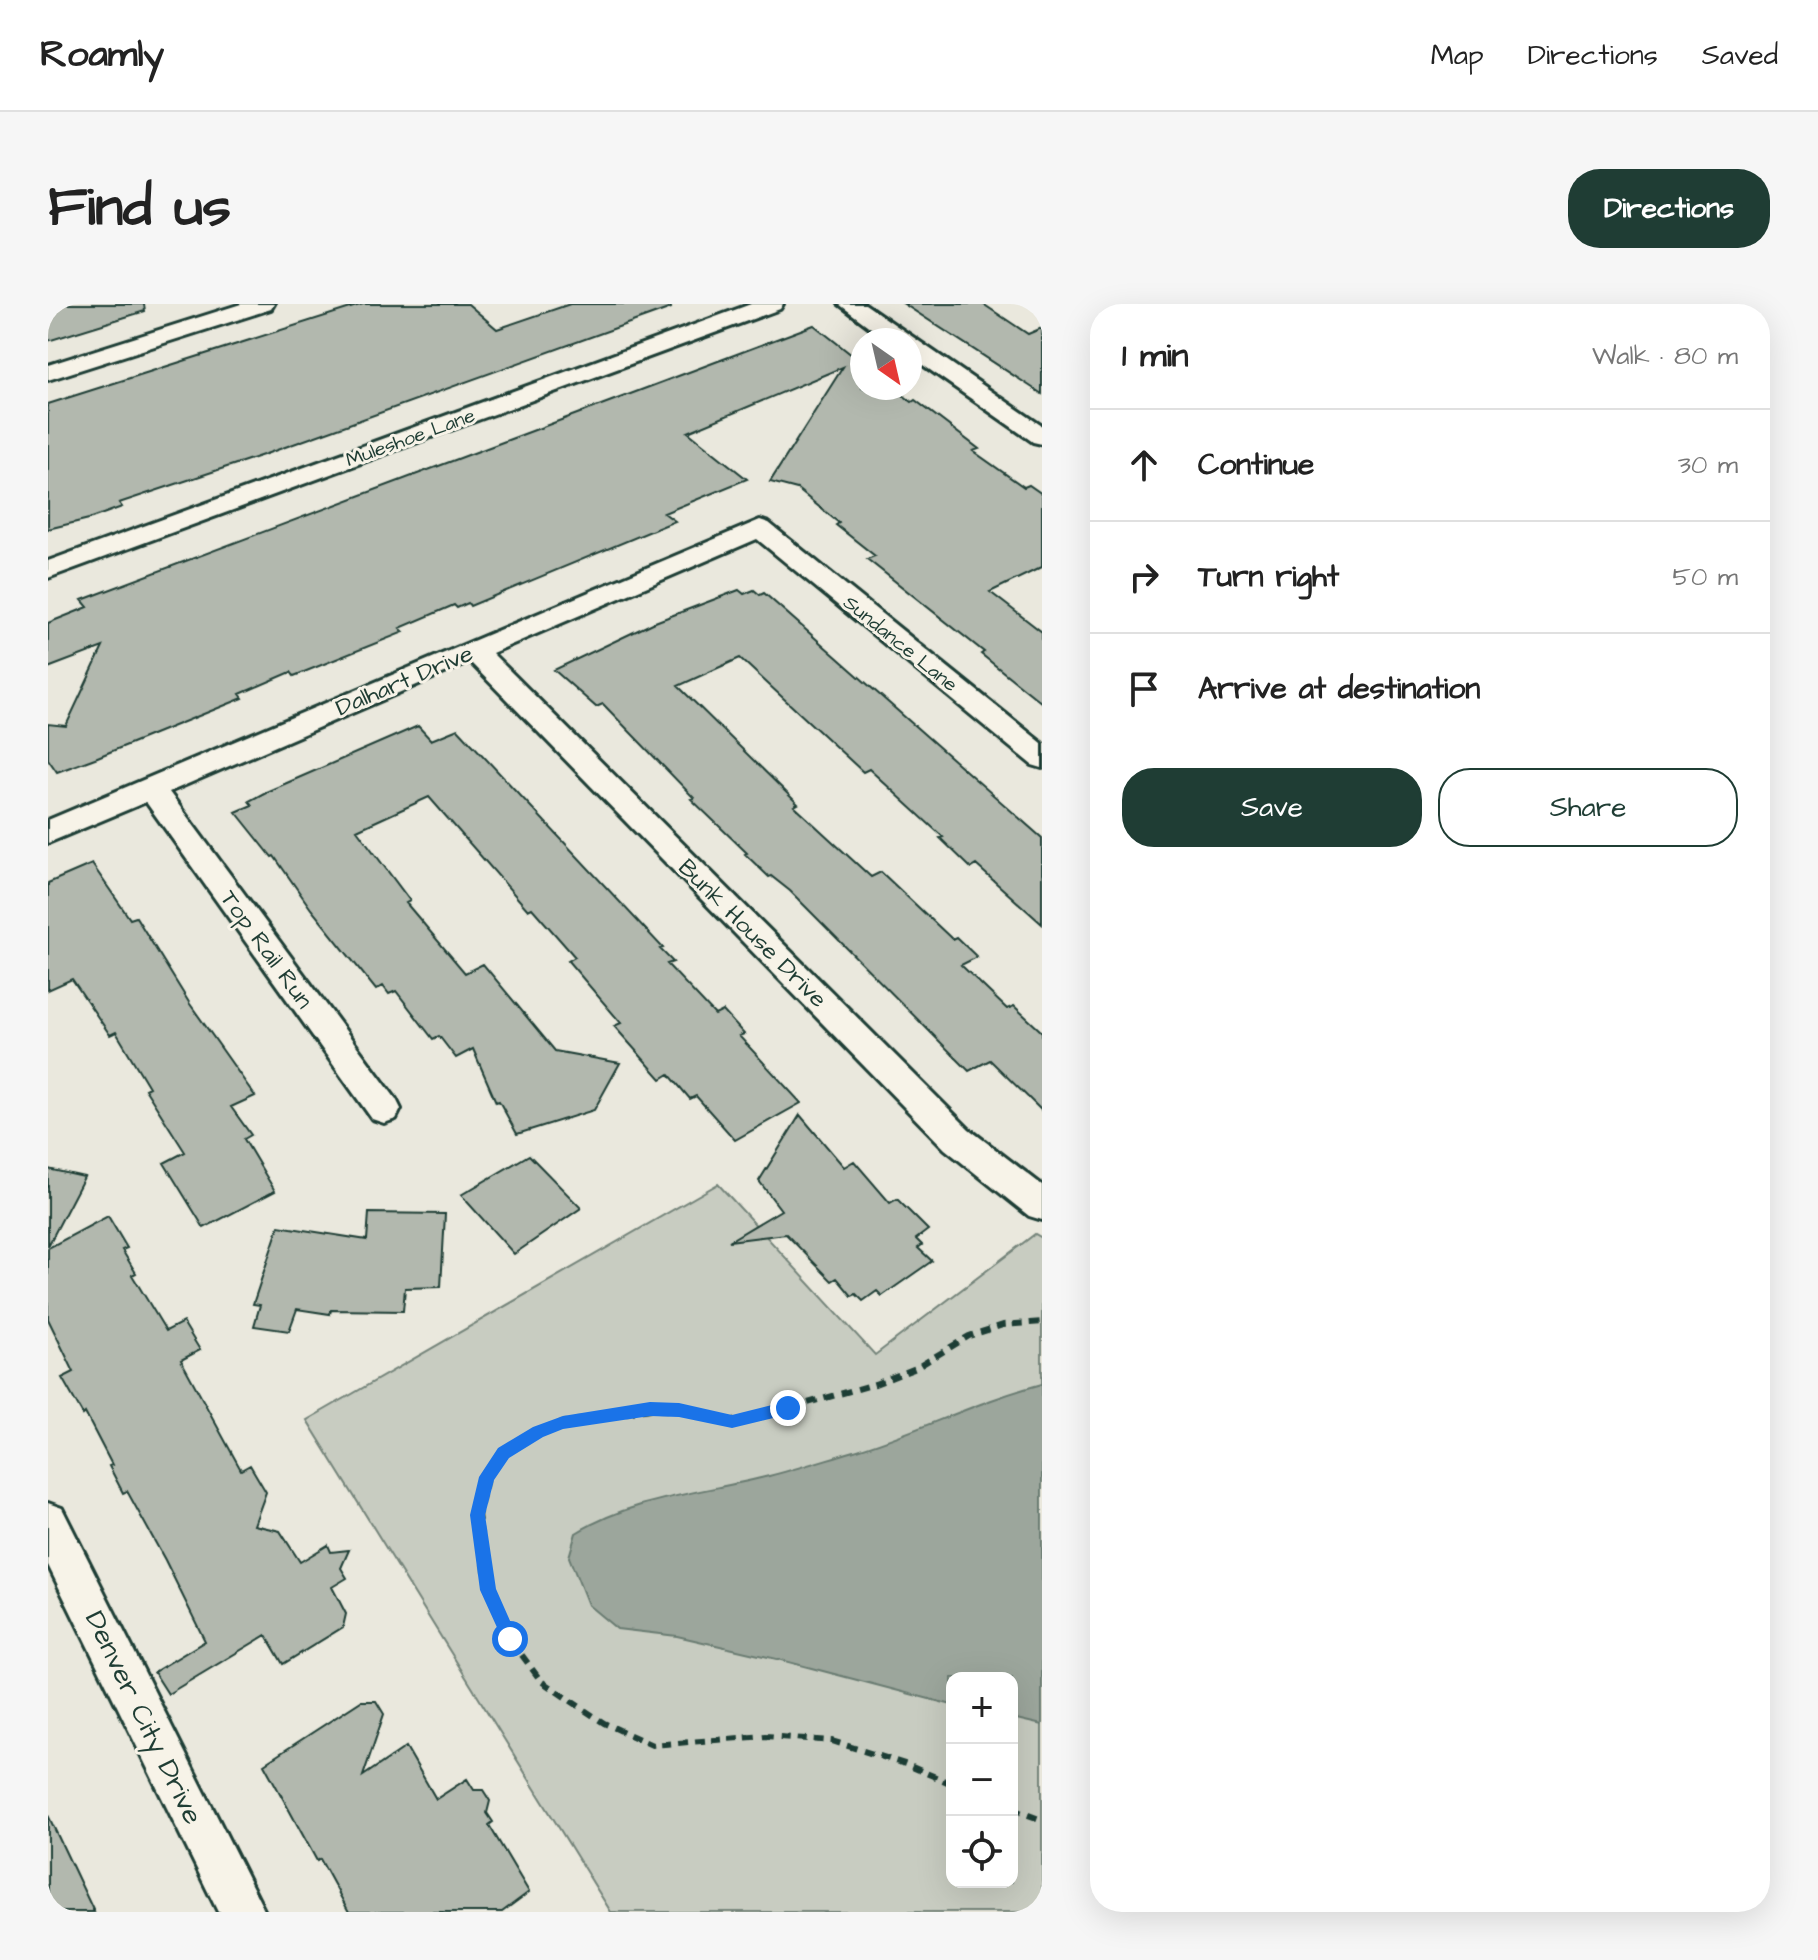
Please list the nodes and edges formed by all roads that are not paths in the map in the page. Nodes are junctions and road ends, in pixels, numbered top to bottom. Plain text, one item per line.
1 (263, 304) edge
2 (772, 304) edge
3 (850, 304) edge
4 (885, 328) edge
5 (922, 354) edge
6 (48, 373) edge
7 (1042, 437) edge
8 (760, 528) joint
9 (48, 570) edge
10 (474, 650) junction
11 (1042, 758) edge
12 (151, 788) junction
13 (48, 832) edge
14 (384, 1109) dead end
15 (1042, 1205) edge
16 (48, 1522) edge
17 (242, 1912) edge

1 - 6 street
2 - 9 street, Muleshoe Lane
3 - 4 street
5 - 7 street
8 - 10 street, Dalhart Drive
8 - 11 street, Sundance Lane
10 - 12 street, Dalhart Drive
10 - 15 street, Bunk House Drive
12 - 13 street, Dalhart Drive
12 - 14 street, Top Rail Run
16 - 17 street, Denver City Drive

